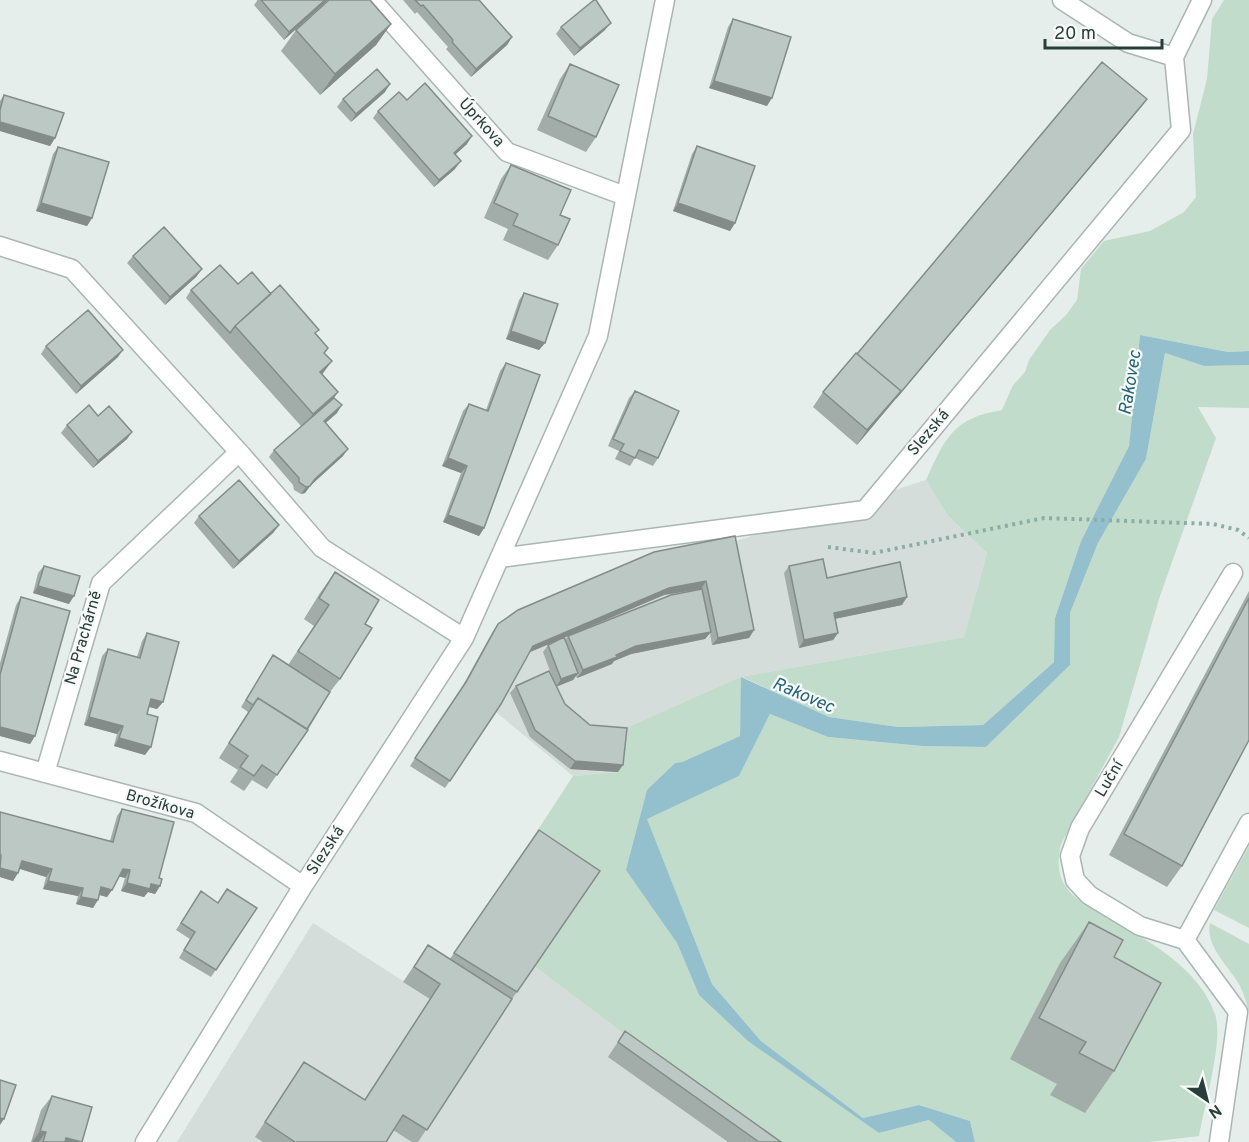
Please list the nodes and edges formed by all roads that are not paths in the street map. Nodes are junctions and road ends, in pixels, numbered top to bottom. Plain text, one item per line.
1 (372, 0) edge
2 (665, 0) edge
3 (1062, 0) edge
4 (1202, 0) edge
5 (1174, 57) junction
6 (625, 196) junction
7 (0, 246) edge
8 (239, 452) junction
9 (500, 558) junction
10 (1233, 573) dead end
11 (464, 638) junction
12 (0, 761) edge
13 (45, 773) junction
14 (1249, 823) edge
15 (303, 886) junction
16 (1185, 940) junction
17 (145, 1142) edge
18 (1220, 1142) edge

1 - 6 street, Úprkova
2 - 6 street, Slezská
3 - 5 street
4 - 5 street
5 - 9 street, Slezská
6 - 9 street, Slezská
7 - 8 street
8 - 11 street
8 - 13 street, Na Prachárně
9 - 11 street, Slezská
10 - 16 street, Luční
11 - 15 street, Slezská
12 - 13 street, Brožíkova
13 - 15 street, Brožíkova
14 - 16 street
15 - 17 street, Slezská
16 - 18 street

